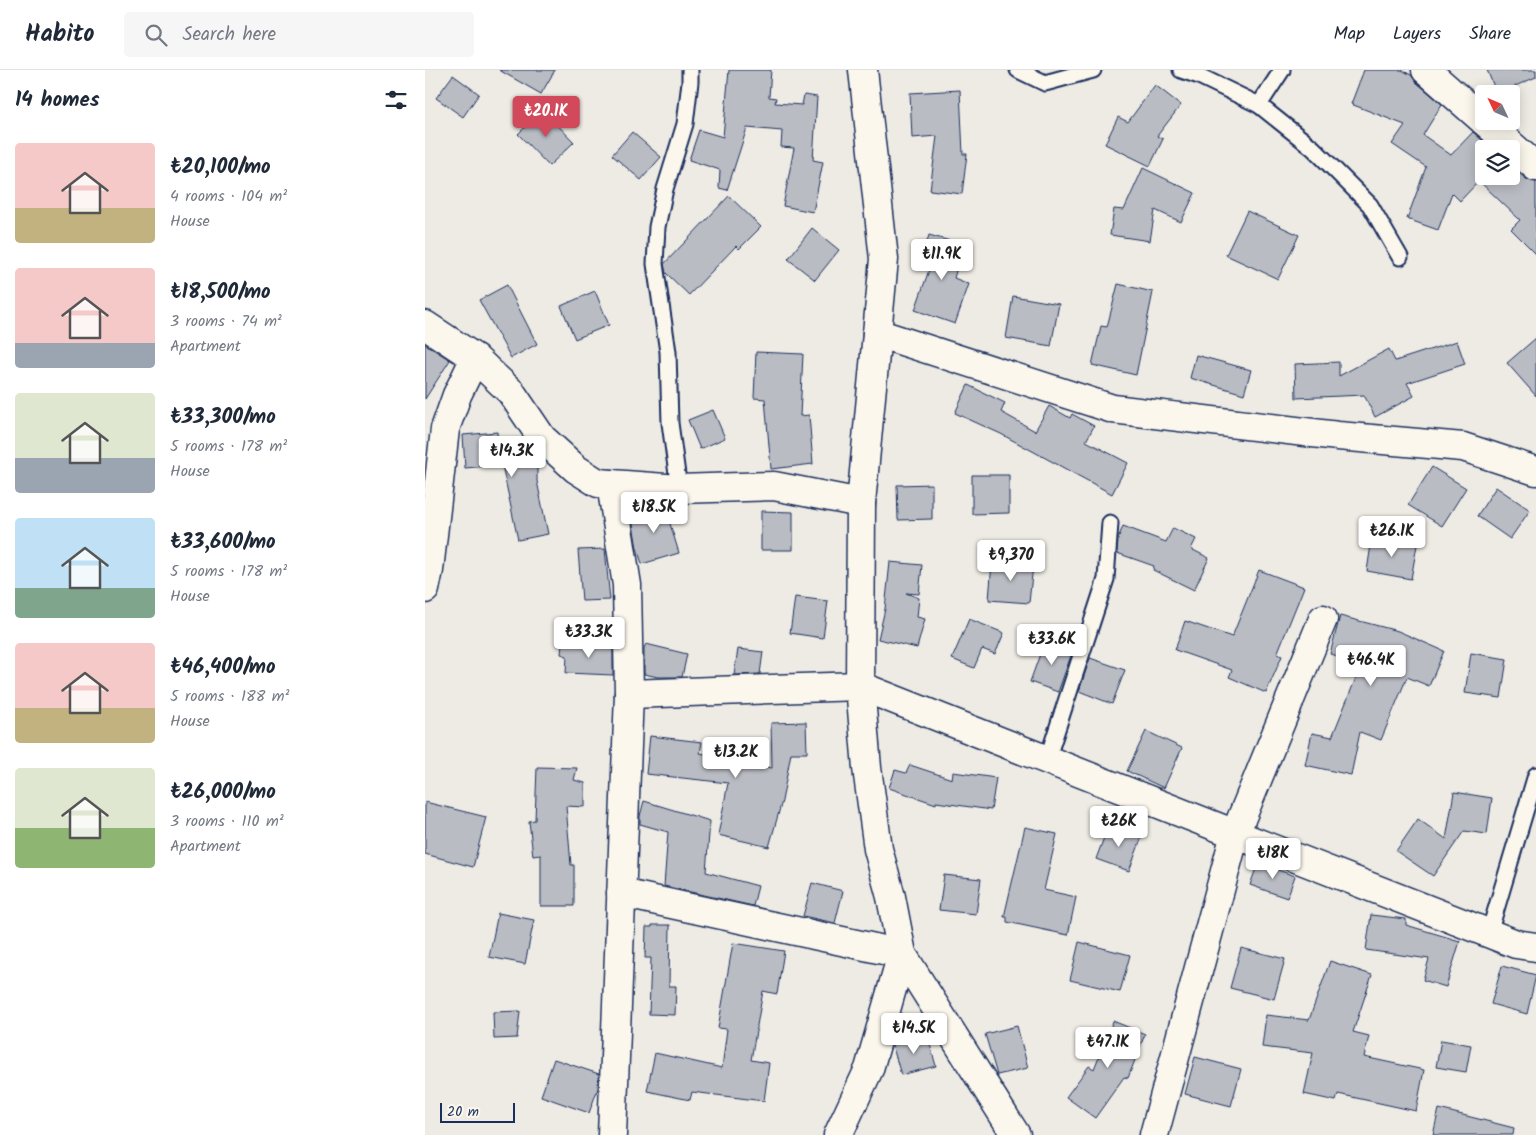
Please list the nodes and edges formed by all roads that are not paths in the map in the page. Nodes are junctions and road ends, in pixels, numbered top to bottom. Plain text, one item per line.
1 (690, 70) edge
2 (863, 70) edge
3 (1018, 70) edge
4 (1093, 70) edge
5 (1181, 70) edge
6 (1282, 70) edge
7 (1426, 70) edge
8 (1259, 105) junction
9 (1475, 113) edge
10 (1494, 130) edge
11 (1536, 167) edge
12 (1400, 257) dead end
13 (425, 325) edge
14 (877, 333) junction
15 (475, 358) junction
16 (1536, 471) edge
17 (611, 484) junction
18 (679, 489) junction
19 (861, 503) junction
20 (1110, 524) dead end
21 (425, 589) edge
22 (1323, 619) dead end
23 (860, 686) junction
24 (629, 694) junction
25 (1047, 760) junction
26 (1536, 775) edge
27 (1235, 834) junction
28 (621, 894) junction
29 (1489, 933) junction
30 (1536, 947) edge
31 (902, 954) junction
32 (612, 1135) edge
33 (838, 1135) edge
34 (1016, 1135) edge
35 (1154, 1135) edge

1 - 18 lane
2 - 14 street
3 - 4 lane
5 - 8 lane
6 - 8 lane
7 - 9 street
8 - 12 lane
10 - 11 street
13 - 15 street
14 - 16 street
14 - 19 street
15 - 17 street
15 - 21 street
17 - 18 street
17 - 24 street
18 - 19 street
19 - 23 street
20 - 25 lane
22 - 27 street
23 - 24 street
23 - 25 street
23 - 31 street
24 - 28 street
25 - 27 street
26 - 29 lane
27 - 29 street
27 - 35 street
28 - 31 street
28 - 32 street
29 - 30 street
31 - 33 street
31 - 34 street

